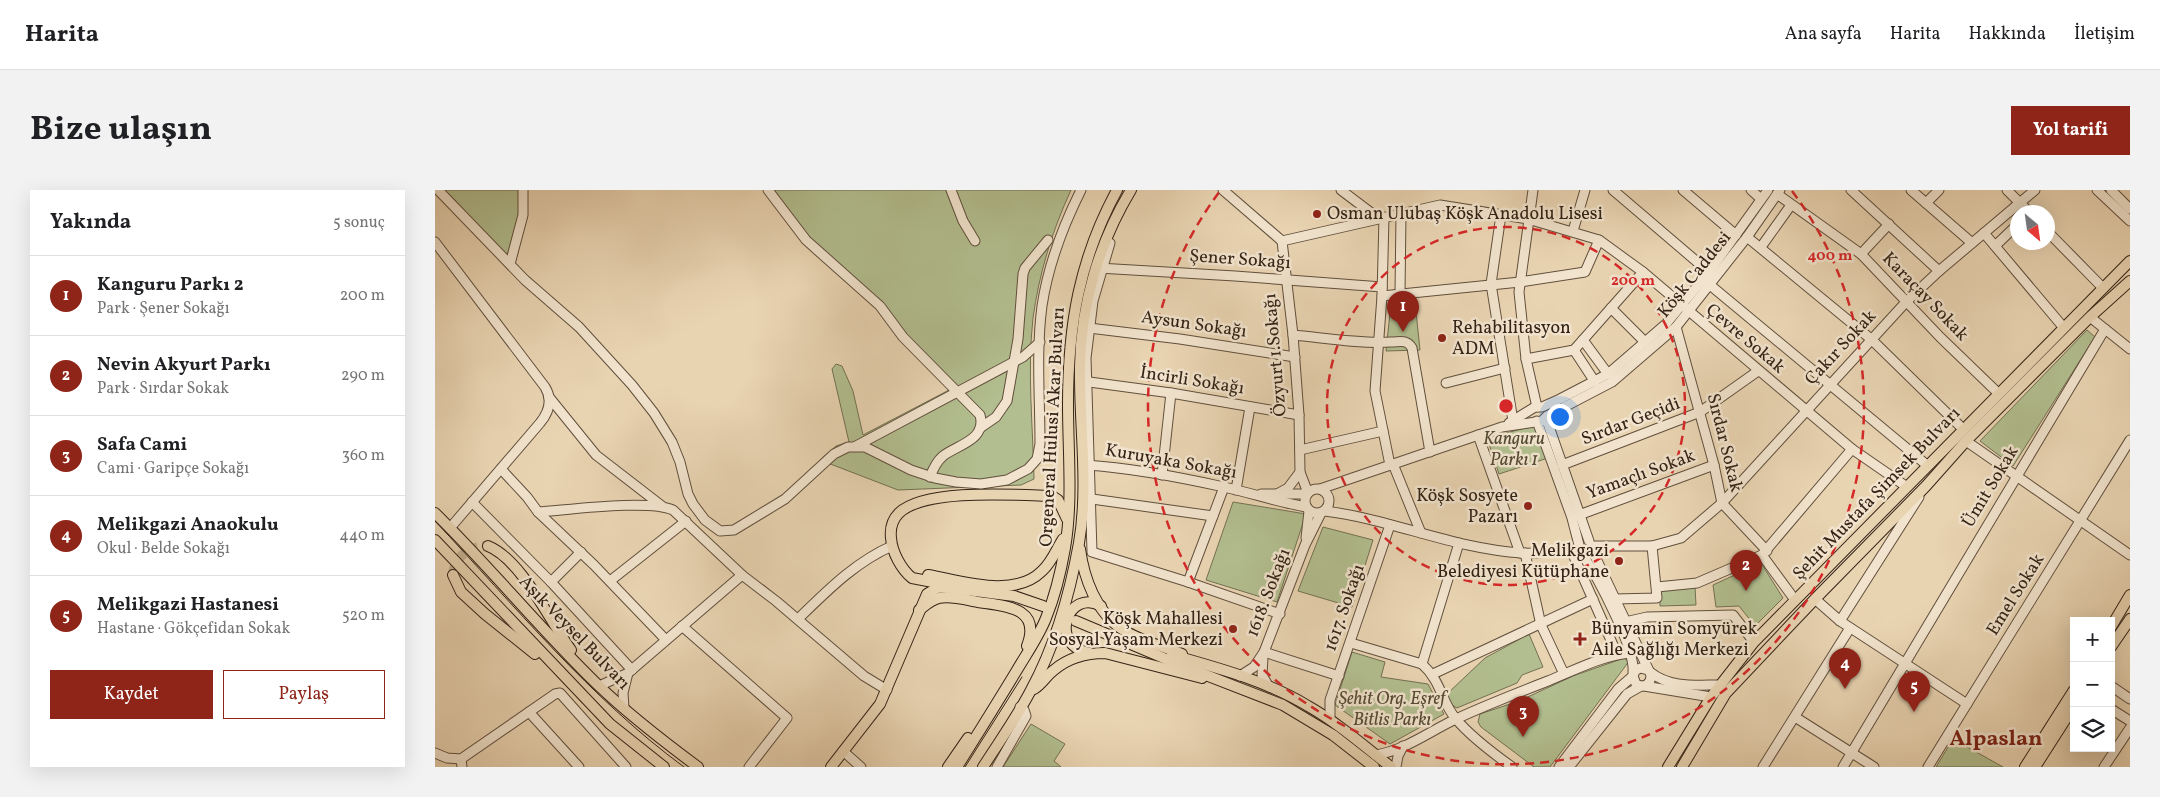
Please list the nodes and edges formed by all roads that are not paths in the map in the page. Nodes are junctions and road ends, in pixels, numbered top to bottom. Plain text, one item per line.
1 (438, 190) edge
2 (523, 190) edge
3 (768, 190) edge
4 (951, 190) edge
5 (1081, 190) edge
6 (1117, 190) edge
7 (1131, 190) edge
8 (1135, 190) edge
9 (1223, 190) edge
10 (1341, 190) edge
11 (1533, 190) edge
12 (1585, 190) edge
13 (1613, 190) edge
14 (1683, 190) edge
15 (1751, 190) edge
16 (1768, 190) edge
17 (1851, 190) edge
18 (1911, 190) edge
19 (1939, 190) edge
20 (2007, 190) edge
21 (2035, 190) edge
22 (2097, 190) edge
23 (2111, 190) edge
24 (1778, 192) edge
25 (1761, 199) junction
26 (2020, 203) junction
27 (1791, 204) junction
28 (1926, 204) junction
29 (2130, 210) edge
30 (1401, 213) junction
31 (1501, 215) junction
32 (1381, 218) junction
33 (1528, 219) junction
34 (2130, 221) edge
35 (1889, 224) junction
36 (1573, 232) junction
37 (2010, 232) edge
38 (1984, 233) junction
39 (1736, 235) junction
40 (1747, 237) junction
41 (2055, 239) edge
42 (1049, 240) dead end
43 (1599, 240) junction
44 (975, 241) dead end
45 (1282, 241) junction
46 (1972, 243) junction
47 (436, 244) edge
48 (1995, 246) junction
49 (1761, 247) junction
50 (1861, 254) junction
51 (2130, 260) edge
52 (510, 264) junction
53 (1099, 268) junction
54 (1939, 271) junction
55 (1643, 272) junction
56 (1709, 272) junction
57 (1286, 280) junction
58 (2130, 281) edge
59 (1520, 282) junction
60 (1491, 284) junction
61 (1710, 285) junction
62 (2103, 288) junction
63 (1382, 292) junction
64 (1400, 294) junction
65 (1906, 302) junction
66 (1682, 305) junction
67 (1611, 308) junction
68 (1689, 312) junction
69 (2090, 317) junction
70 (1676, 327) junction
71 (1089, 328) junction
72 (2064, 328) junction
73 (2105, 329) junction
74 (1293, 334) junction
75 (1871, 339) junction
76 (1583, 340) junction
77 (1040, 342) junction
78 (1645, 342) junction
79 (1377, 343) junction
80 (2130, 349) edge
81 (1574, 350) junction
82 (1295, 356) junction
83 (1526, 359) junction
84 (1014, 361) junction
85 (1505, 368) junction
86 (1758, 371) junction
87 (1608, 374) junction
88 (1083, 381) junction
89 (1446, 382) dead end
90 (1595, 382) junction
91 (1829, 385) junction
92 (958, 392) junction
93 (1171, 393) junction
94 (1998, 393) junction
95 (549, 397) junction
96 (1250, 407) junction
97 (1537, 408) junction
98 (1805, 410) junction
99 (1700, 412) junction
100 (1299, 415) junction
101 (1546, 417) junction
102 (1513, 421) junction
103 (1536, 421) junction
104 (1502, 427) junction
105 (980, 428) junction
106 (1963, 429) junction
107 (1383, 431) junction
108 (1479, 435) junction
109 (2130, 440) edge
110 (1966, 442) junction
111 (856, 446) junction
112 (1851, 449) junction
113 (1300, 450) junction
114 (1430, 452) junction
115 (1086, 465) junction
116 (1391, 465) junction
117 (1562, 465) junction
118 (1714, 465) junction
119 (1928, 466) junction
120 (501, 469) junction
121 (1300, 469) junction
122 (1162, 475) junction
123 (2017, 475) junction
124 (930, 477) junction
125 (1345, 480) junction
126 (1926, 486) junction
127 (1223, 487) junction
128 (1907, 487) junction
129 (1236, 490) junction
130 (1312, 491) junction
131 (1253, 494) junction
132 (1277, 494) junction
133 (1086, 498) junction
134 (1329, 499) junction
135 (472, 502) junction
136 (1722, 503) junction
137 (662, 506) junction
138 (1307, 509) junction
139 (538, 512) junction
140 (1323, 512) junction
141 (435, 513) edge
142 (1355, 514) junction
143 (1579, 515) junction
144 (1213, 516) junction
145 (686, 521) junction
146 (2081, 522) junction
147 (1068, 523) junction
148 (1390, 525) junction
149 (450, 528) junction
150 (1421, 533) junction
151 (1067, 535) junction
152 (435, 540) edge
153 (1079, 542) junction
154 (1459, 543) junction
155 (1305, 545) junction
156 (488, 546) dead end
157 (891, 546) junction
158 (1591, 546) junction
159 (1652, 546) junction
160 (439, 549) edge
161 (1578, 549) junction
162 (581, 552) junction
163 (1523, 553) junction
164 (1765, 553) junction
165 (2130, 555) edge
166 (902, 566) junction
167 (453, 575) dead end
168 (742, 575) junction
169 (551, 582) junction
170 (610, 582) junction
171 (1188, 582) junction
172 (944, 587) junction
173 (1657, 587) junction
174 (2130, 595) edge
175 (1593, 599) junction
176 (1615, 599) junction
177 (1795, 600) junction
178 (1815, 600) junction
179 (1043, 606) dead end
180 (1101, 606) junction
181 (919, 610) junction
182 (1280, 614) junction
183 (798, 619) junction
184 (2130, 619) edge
185 (2115, 620) edge
186 (1076, 621) dead end
187 (1840, 621) junction
188 (1625, 622) junction
189 (1541, 624) junction
190 (681, 626) junction
191 (1850, 628) junction
192 (666, 640) junction
193 (2115, 641) edge
194 (1754, 642) junction
195 (1351, 643) junction
196 (1132, 645) junction
197 (1264, 652) junction
198 (1094, 653) junction
199 (1631, 653) junction
200 (1617, 654) junction
201 (1199, 663) junction
202 (1905, 663) junction
203 (1422, 664) junction
204 (1018, 668) junction
205 (630, 671) junction
206 (1649, 671) junction
207 (1433, 674) junction
208 (1564, 674) junction
209 (562, 675) junction
210 (1633, 675) junction
211 (1339, 676) junction
212 (1238, 681) junction
213 (597, 684) junction
214 (1719, 685) junction
215 (1643, 686) junction
216 (1270, 687) junction
217 (2115, 689) edge
218 (887, 690) junction
219 (1031, 691) junction
220 (2070, 696) edge
221 (1001, 697) junction
222 (1711, 697) junction
223 (2130, 699) edge
224 (1330, 700) junction
225 (1967, 704) junction
226 (1307, 705) junction
227 (2073, 707) edge
228 (624, 708) junction
229 (1019, 709) junction
230 (529, 712) junction
231 (2115, 712) edge
232 (1795, 717) junction
233 (1455, 719) junction
234 (1330, 720) junction
235 (2130, 721) edge
236 (2130, 728) edge
237 (1403, 746) junction
238 (843, 751) junction
239 (435, 753) edge
240 (1852, 753) junction
241 (1375, 755) junction
242 (461, 763) edge
243 (579, 767) edge
244 (626, 767) edge
245 (664, 767) edge
246 (698, 767) edge
247 (749, 767) edge
248 (831, 767) edge
249 (861, 767) edge
250 (948, 767) edge
251 (957, 767) edge
252 (983, 767) edge
253 (988, 767) edge
254 (997, 767) edge
255 (1374, 767) edge
256 (1391, 767) edge
257 (1396, 767) edge
258 (1512, 767) edge
259 (1559, 767) edge
260 (1569, 767) edge
261 (1668, 767) edge
262 (1682, 767) edge
263 (1763, 767) edge
264 (1843, 767) edge
265 (1875, 767) edge
266 (1928, 767) edge
267 (2025, 767) edge
268 (2035, 767) edge
269 (2104, 767) edge

1 - 52 street
2 - 52 street
3 - 92 street
4 - 44 street
5 - 77 street
6 - 147 main road, Orgeneral Hulusi Akar Bulvarı
7 - 53 main road, Orgeneral Hulusi Akar Bulvarı
8 - 53 street
9 - 45 street
10 - 32 street
11 - 33 street
12 - 36 street
13 - 56 street
14 - 39 street
15 - 25 street
16 - 25 street, Köşk Caddesi
17 - 35 street
18 - 28 street
19 - 28 street
20 - 26 street
21 - 26 street, Çakır Sokak
22 - 34 street
23 - 29 street
24 - 27 street, Karaçay Sokak
24 - 40 street, Köşk Caddesi
25 - 39 street, Köşk Caddesi
26 - 38 street, Çakır Sokak
27 - 49 street
27 - 50 street, Karaçay Sokak
28 - 46 street
30 - 31 street, Çevre Sokak
30 - 32 street, Çevre Sokak
30 - 64 street
31 - 33 street, Çevre Sokak
31 - 60 street
32 - 45 street, Çevre Sokak
32 - 63 street
33 - 36 street, Çevre Sokak
33 - 59 street
35 - 50 street
35 - 54 street
36 - 43 street, Çevre Sokak
37 - 48 street
38 - 46 street, Çakır Sokak
38 - 48 street
39 - 56 street, Köşk Caddesi
40 - 49 street
40 - 61 street, Köşk Caddesi
41 - 62 street
42 - 84 street
43 - 55 street, Çevre Sokak
43 - 59 street, Şener Sokağı
45 - 57 street, Özyurt 1.Sokağı
46 - 54 street, Çakır Sokak
47 - 95 street
48 - 72 street
49 - 75 street
50 - 65 street, Karaçay Sokak
51 - 62 main road, Şehit Mustafa Şimsek Bulvarı
52 - 111 street
53 - 57 street, Şener Sokağı
53 - 71 street
53 - 88 main road, Orgeneral Hulusi Akar Bulvarı
54 - 65 street, Çakır Sokak
55 - 66 street, Çevre Sokak
55 - 67 street
56 - 66 street, Köşk Caddesi
57 - 63 street, Şener Sokağı
57 - 74 street, Özyurt 1.Sokağı
58 - 69 main road, Şehit Mustafa Şimsek Bulvarı
59 - 60 street, Şener Sokağı
59 - 83 street
60 - 64 street, Şener Sokağı
60 - 85 street
61 - 68 street, Köşk Caddesi
61 - 91 street
62 - 72 main road, Şehit Mustafa Şimsek Bulvarı
63 - 64 street, Şener Sokağı
63 - 79 street
65 - 75 street, Çakır Sokak
65 - 94 street, Karaçay Sokak
66 - 68 street, Çevre Sokak
66 - 78 street, Köşk Caddesi
67 - 76 street
67 - 78 street
68 - 70 street, Köşk Caddesi
68 - 86 street, Çevre Sokak
69 - 73 street
69 - 110 main road, Şehit Mustafa Şimsek Bulvarı
70 - 99 street, Sırdar Sokak
70 - 101 street, Köşk Caddesi
71 - 82 street, Aysun Sokağı
71 - 88 street
72 - 94 main road, Şehit Mustafa Şimsek Bulvarı
73 - 80 street
73 - 123 street, Ümit Sokak
74 - 79 street
74 - 82 street, Özyurt 1.Sokağı
75 - 91 street, Çakır Sokak
75 - 106 street
76 - 81 street
76 - 87 street
77 - 84 street
77 - 124 street
78 - 87 street, Köşk Caddesi
79 - 107 street
79 - 114 street
81 - 83 street
81 - 90 street
82 - 100 street, Özyurt 1.Sokağı
83 - 97 street
84 - 92 street
84 - 105 street
85 - 89 street
85 - 102 street
86 - 98 street, Çevre Sokak
86 - 99 street, Sırdar Geçidi
87 - 90 street, Köşk Caddesi
88 - 93 street, İncirli Sokağı
88 - 115 main road, Orgeneral Hulusi Akar Bulvarı
90 - 97 street, Köşk Caddesi
91 - 98 street, Çakır Sokak
91 - 119 street
92 - 105 street
92 - 111 street
93 - 96 street, İncirli Sokağı
93 - 122 street
94 - 106 main road, Şehit Mustafa Şimsek Bulvarı
95 - 120 street
95 - 137 street
96 - 100 street, İncirli Sokağı
96 - 129 street
97 - 101 street
97 - 102 street, Köşk Caddesi
97 - 103 street
98 - 112 street, Çevre Sokak
98 - 136 street, Çakır Sokak
99 - 117 street, Sırdar Geçidi
99 - 118 street, Sırdar Sokak
100 - 113 street, Özyurt 1.Sokağı
101 - 103 street
101 - 117 street
102 - 104 street, Köşk Caddesi
103 - 104 street
103 - 161 street
104 - 108 street
105 - 124 street
106 - 119 main road, Şehit Mustafa Şimsek Bulvarı
107 - 113 street
107 - 116 street
108 - 114 street
108 - 163 street
109 - 146 street, Emel Sokak
110 - 123 street
110 - 126 main road, Şehit Mustafa Şimsek Bulvarı
111 - 124 street
112 - 128 street, Çevre Sokak
112 - 164 street
113 - 121 street, Özyurt 1.Sokağı
114 - 116 street
115 - 122 street, Kuruyaka Sokağı
115 - 133 main road, Orgeneral Hulusi Akar Bulvarı
116 - 125 street
116 - 150 street
117 - 143 street
118 - 136 street, Sırdar Sokak
118 - 143 street, Yamaçlı Sokak
119 - 128 main road, Şehit Mustafa Şimsek Bulvarı
120 - 135 street
120 - 139 street
121 - 130 street
121 - 132 street
122 - 127 street, Kuruyaka Sokağı
123 - 146 street
123 - 202 street, Ümit Sokak
125 - 130 street
125 - 134 street
126 - 178 main road, Şehit Mustafa Şimsek Bulvarı
126 - 187 street
127 - 129 street, Kuruyaka Sokağı
127 - 144 street
128 - 177 main road, Şehit Mustafa Şimsek Bulvarı
129 - 131 street, Kuruyaka Sokağı
130 - 132 street, Kuruyaka Sokağı
130 - 134 street
130 - 138 street
131 - 132 street, Kuruyaka Sokağı
131 - 138 street, Kuruyaka Sokağı
133 - 144 street
133 - 153 main road, Orgeneral Hulusi Akar Bulvarı
133 - 171 street
134 - 140 street
134 - 142 street
135 - 149 street
135 - 169 street
136 - 159 street, Çakır Sokak
136 - 164 street, Sırdar Sokak
137 - 139 street
137 - 145 street
138 - 140 street
138 - 155 street, 1618. Sokağı
139 - 162 street
140 - 142 street
140 - 155 street, 1618. Sokağı
141 - 149 main road, Aşık Veysel Bulvarı
142 - 148 street
143 - 158 street
144 - 171 street
145 - 168 street
145 - 170 street
146 - 165 street
146 - 225 street, Emel Sokak
147 - 151 main road, Orgeneral Hulusi Akar Bulvarı
147 - 157 main road
148 - 150 street
148 - 195 street, 1617. Sokağı
149 - 213 main road, Aşık Veysel Bulvarı
150 - 154 street
151 - 166 main road
151 - 204 main road, Orgeneral Hulusi Akar Bulvarı
152 - 160 main road, Aşık Veysel Bulvarı
153 - 180 main road
153 - 219 main road, Orgeneral Hulusi Akar Bulvarı
154 - 163 street
154 - 203 street
155 - 182 street, 1618. Sokağı
156 - 213 main road
157 - 166 main road
157 - 183 street
158 - 159 street
158 - 161 street
158 - 161 street
158 - 176 street
159 - 173 street
160 - 209 main road, Aşık Veysel Bulvarı
161 - 163 street
161 - 175 street
161 - 199 street
162 - 169 street
162 - 170 street
163 - 189 street
164 - 173 street
164 - 177 street, Sırdar Sokak
166 - 172 main road
167 - 209 main road
168 - 183 street
168 - 190 street
169 - 205 street
170 - 192 street
171 - 182 street
172 - 179 main road
172 - 181 main road
173 - 176 street
174 - 185 main road
175 - 189 street
175 - 200 street
176 - 188 street
177 - 194 main road, Şehit Mustafa Şimsek Bulvarı
178 - 187 street
178 - 262 main road, Şehit Mustafa Şimsek Bulvarı
180 - 198 main road
180 - 201 main road
181 - 204 main road
181 - 218 main road
182 - 197 street, 1618. Sokağı
183 - 218 street
184 - 193 main road
186 - 196 main road
187 - 191 street
188 - 194 street
188 - 206 street
189 - 207 street
189 - 208 street
190 - 192 street
190 - 247 street
191 - 202 street
191 - 232 street
192 - 205 street
194 - 214 main road, Şehit Mustafa Şimsek Bulvarı
195 - 203 street
195 - 211 street, 1617. Sokağı
196 - 201 main road
196 - 212 main road
197 - 211 street
197 - 212 street, 1618. Sokağı
197 - 216 street, 1618. Sokağı
198 - 212 main road
198 - 219 main road
199 - 200 street
199 - 210 street
200 - 208 street
201 - 212 main road
202 - 225 street
202 - 240 street, Ümit Sokak
203 - 207 street
204 - 221 main road, Orgeneral Hulusi Akar Bulvarı
205 - 213 street
205 - 228 street
206 - 210 street
206 - 214 street
206 - 215 street
207 - 233 street
208 - 233 street
209 - 245 main road, Aşık Veysel Bulvarı
210 - 215 street
210 - 259 street
211 - 224 street, 1617. Sokağı
212 - 216 main road
212 - 255 main road
213 - 228 main road, Aşık Veysel Bulvarı
214 - 222 main road, Şehit Mustafa Şimsek Bulvarı
215 - 222 street
215 - 260 street
216 - 226 main road
217 - 223 street
218 - 238 main road
219 - 229 main road, Orgeneral Hulusi Akar Bulvarı
220 - 267 main road
221 - 250 main road
221 - 251 main road, Orgeneral Hulusi Akar Bulvarı
222 - 261 main road, Şehit Mustafa Şimsek Bulvarı
224 - 226 street
224 - 234 street, 1617. Sokağı
225 - 266 street, Emel Sokak
226 - 234 main road
227 - 268 main road
228 - 246 main road, Aşık Veysel Bulvarı
229 - 252 main road, Orgeneral Hulusi Akar Bulvarı
229 - 253 main road
229 - 254 street
230 - 242 street
230 - 243 street
230 - 244 street
231 - 235 street
232 - 240 street
232 - 263 street
233 - 237 street
233 - 258 street
234 - 241 main road
236 - 269 street
237 - 241 street
237 - 257 street
238 - 248 main road
238 - 249 street
239 - 242 street
240 - 264 street, Ümit Sokak
240 - 265 street
241 - 256 main road

